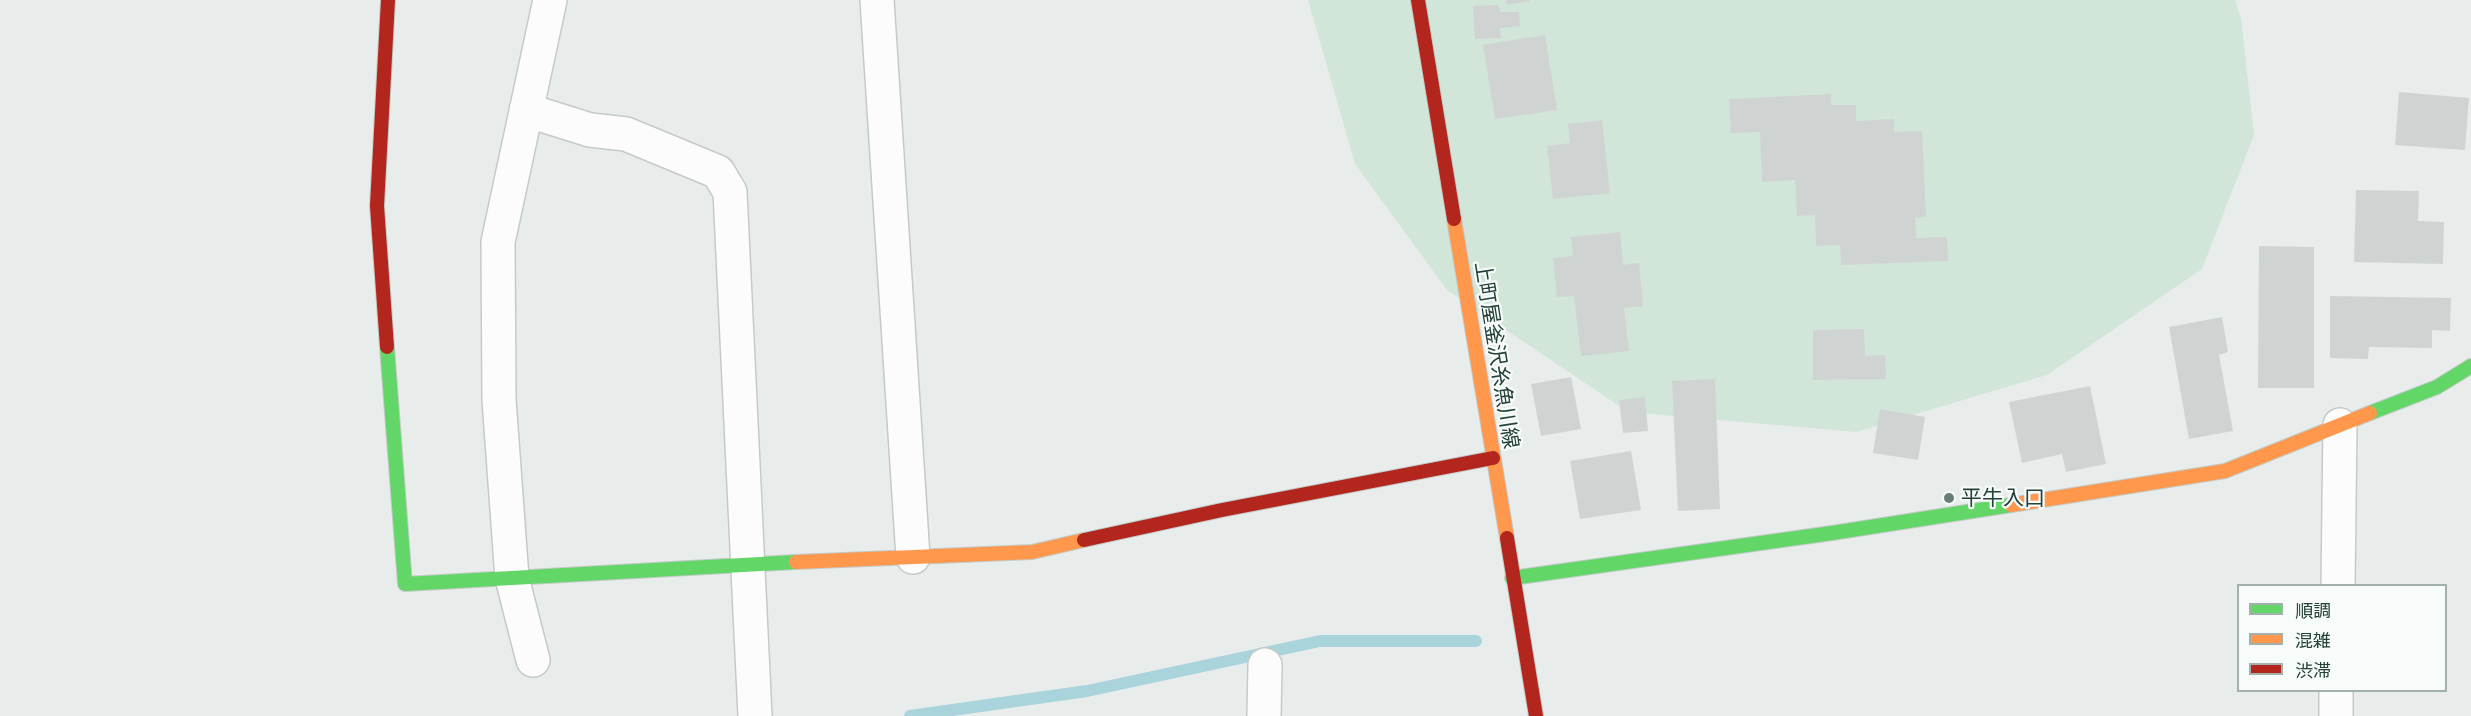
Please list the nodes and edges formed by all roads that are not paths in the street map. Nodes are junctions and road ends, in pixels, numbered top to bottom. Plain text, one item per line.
1 (388, 0) edge
2 (550, 0) edge
3 (877, 0) edge
4 (1418, 0) edge
5 (526, 110) junction
6 (2471, 366) edge
7 (2340, 425) junction
8 (1493, 458) junction
9 (913, 557) junction
10 (747, 564) junction
11 (512, 578) junction
12 (1512, 578) junction
13 (2338, 584) edge
14 (533, 660) dead end
15 (1265, 665) dead end
16 (2336, 692) edge
17 (755, 716) edge
18 (1264, 716) edge
19 (1536, 716) edge
20 (2336, 716) edge

1 - 11 street
2 - 5 street
3 - 9 street
4 - 8 street, 上町屋釜沢糸魚川線
5 - 10 street
5 - 11 street
6 - 7 street
7 - 12 street
7 - 13 street
8 - 9 street
8 - 12 street, 上町屋釜沢糸魚川線
9 - 10 street
10 - 11 street
10 - 17 street
11 - 14 street
12 - 19 street, 上町屋釜沢糸魚川線
15 - 18 street
16 - 20 street

